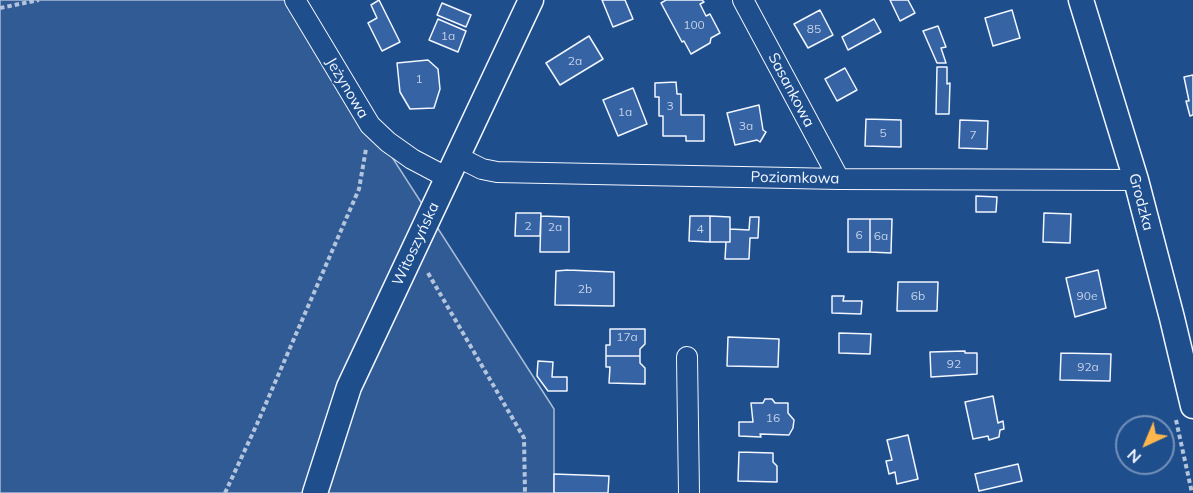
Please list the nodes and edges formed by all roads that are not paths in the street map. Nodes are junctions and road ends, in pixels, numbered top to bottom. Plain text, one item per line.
1 (295, 0) edge
2 (531, 0) edge
3 (743, 0) edge
4 (1081, 0) edge
5 (453, 167) junction
6 (839, 179) junction
7 (1136, 180) junction
8 (687, 357) dead end
9 (1193, 406) edge
10 (315, 493) edge
11 (689, 493) edge

1 - 5 street, Jeżynowa
2 - 5 street, Witoszyńska
3 - 6 street, Sasankowa
4 - 7 street, Grodzka
5 - 6 street, Poziomkowa
5 - 10 street, Witoszyńska
6 - 7 street, Poziomkowa
7 - 9 street, Grodzka
8 - 11 street

